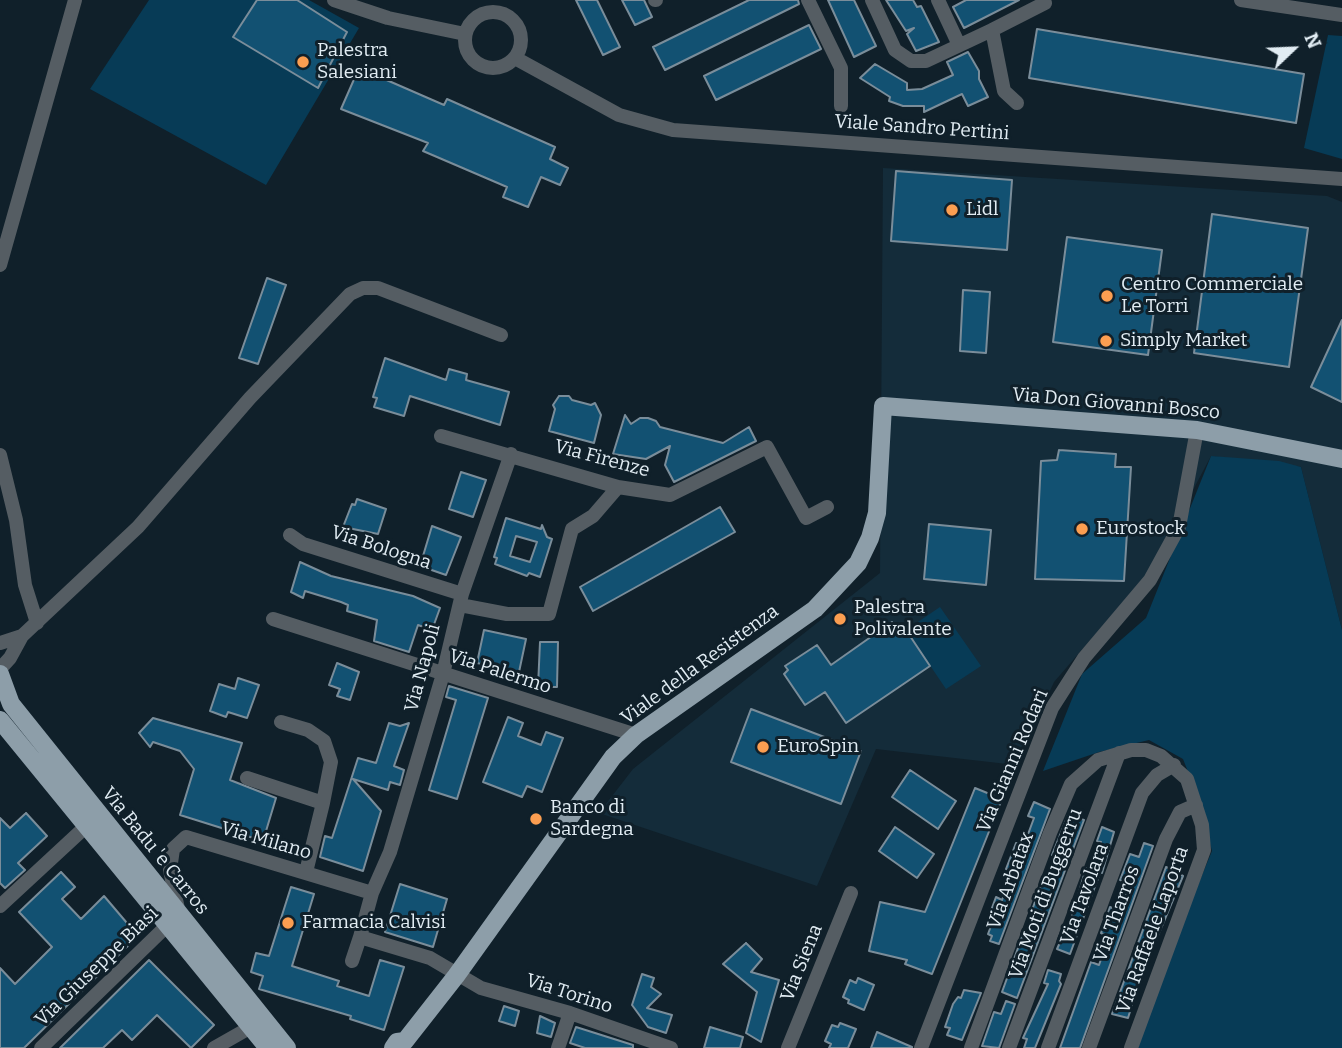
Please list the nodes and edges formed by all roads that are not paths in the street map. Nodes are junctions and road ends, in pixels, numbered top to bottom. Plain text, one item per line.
1 (75, 0) edge
2 (334, 0) edge
3 (513, 0) edge
4 (808, 0) edge
5 (872, 0) edge
6 (938, 0) edge
7 (1241, 0) edge
8 (1045, 3) dead end
9 (505, 14) junction
10 (1342, 15) edge
11 (992, 30) junction
12 (465, 34) junction
13 (959, 45) junction
14 (515, 58) junction
15 (1017, 103) dead end
16 (841, 106) dead end
17 (1342, 179) edge
18 (0, 265) edge
19 (501, 335) dead end
20 (883, 406) joint
21 (1197, 430) junction
22 (441, 436) dead end
23 (511, 454) junction
24 (0, 455) edge
25 (1342, 459) edge
26 (618, 486) junction
27 (827, 507) dead end
28 (290, 535) dead end
29 (461, 599) junction
30 (273, 619) dead end
31 (37, 623) junction
32 (22, 636) junction
33 (0, 643) edge
34 (0, 673) edge
35 (443, 674) junction
36 (0, 720) edge
37 (281, 722) dead end
38 (636, 735) junction
39 (1119, 753) junction
40 (1174, 765) junction
41 (247, 778) dead end
42 (323, 803) junction
43 (1196, 805) junction
44 (92, 820) junction
45 (306, 872) junction
46 (372, 893) junction
47 (851, 893) dead end
48 (0, 906) edge
49 (173, 920) junction
50 (360, 937) junction
51 (352, 961) dead end
52 (456, 976) junction
53 (570, 1013) junction
54 (251, 1027) junction
55 (639, 1043) edge
56 (401, 1046) edge
57 (41, 1048) edge
58 (214, 1048) edge
59 (268, 1048) edge
60 (287, 1048) edge
61 (558, 1048) edge
62 (671, 1048) edge
63 (788, 1048) edge
64 (921, 1048) edge
65 (971, 1048) edge
66 (1009, 1048) edge
67 (1048, 1048) edge
68 (1089, 1048) edge
69 (1131, 1048) edge

1 - 18 street
2 - 12 street
3 - 9 street
4 - 16 street
5 - 13 street
6 - 13 street
7 - 10 street
8 - 11 street
9 - 12 street
9 - 14 street
11 - 13 street
11 - 15 street
12 - 14 street
14 - 17 street, Viale Sandro Pertini
19 - 31 street
20 - 21 main road, Via Don Giovanni Bosco
20 - 38 main road, Viale della Resistenza
21 - 25 main road, Via Don Giovanni Bosco
21 - 64 street, Via Gianni Rodari
22 - 23 street, Via Firenze
23 - 26 street, Via Firenze
23 - 29 street, Via Napoli
24 - 31 street
26 - 27 street, Via Firenze
26 - 29 street, Via Bologna
28 - 29 street, Via Bologna
29 - 35 street, Via Napoli
30 - 35 street, Via Palermo
31 - 32 street
32 - 33 street
32 - 34 street
34 - 44 main road, Via Badu 'e Carros
35 - 38 street, Via Palermo
35 - 46 street, Via Napoli
36 - 44 main road, Via Badu 'e Carros
37 - 42 street
38 - 52 main road, Viale della Resistenza
39 - 40 street
39 - 65 street, Via Arbatax
39 - 66 street, Via Moti di Buggerru
40 - 43 street, Via Raffaele Laporta
40 - 67 street, Via Tavolara
41 - 42 street
42 - 45 street
43 - 68 street, Via Tharros
43 - 69 street, Via Raffaele Laporta
44 - 48 street
44 - 49 main road, Via Badu 'e Carros
45 - 46 street, Via Milano
45 - 49 street, Via Milano
46 - 50 street
47 - 63 street, Via Siena
49 - 54 main road, Via Badu 'e Carros
49 - 57 street, Via Giuseppe Biasi
49 - 60 main road, Via Badu 'e Carros
50 - 51 street
50 - 52 street
52 - 53 street, Via Torino
52 - 56 main road, Viale della Resistenza
53 - 55 street, Via Torino
53 - 61 street
54 - 58 street
54 - 59 main road, Via Badu 'e Carros
55 - 62 street, Via Torino

